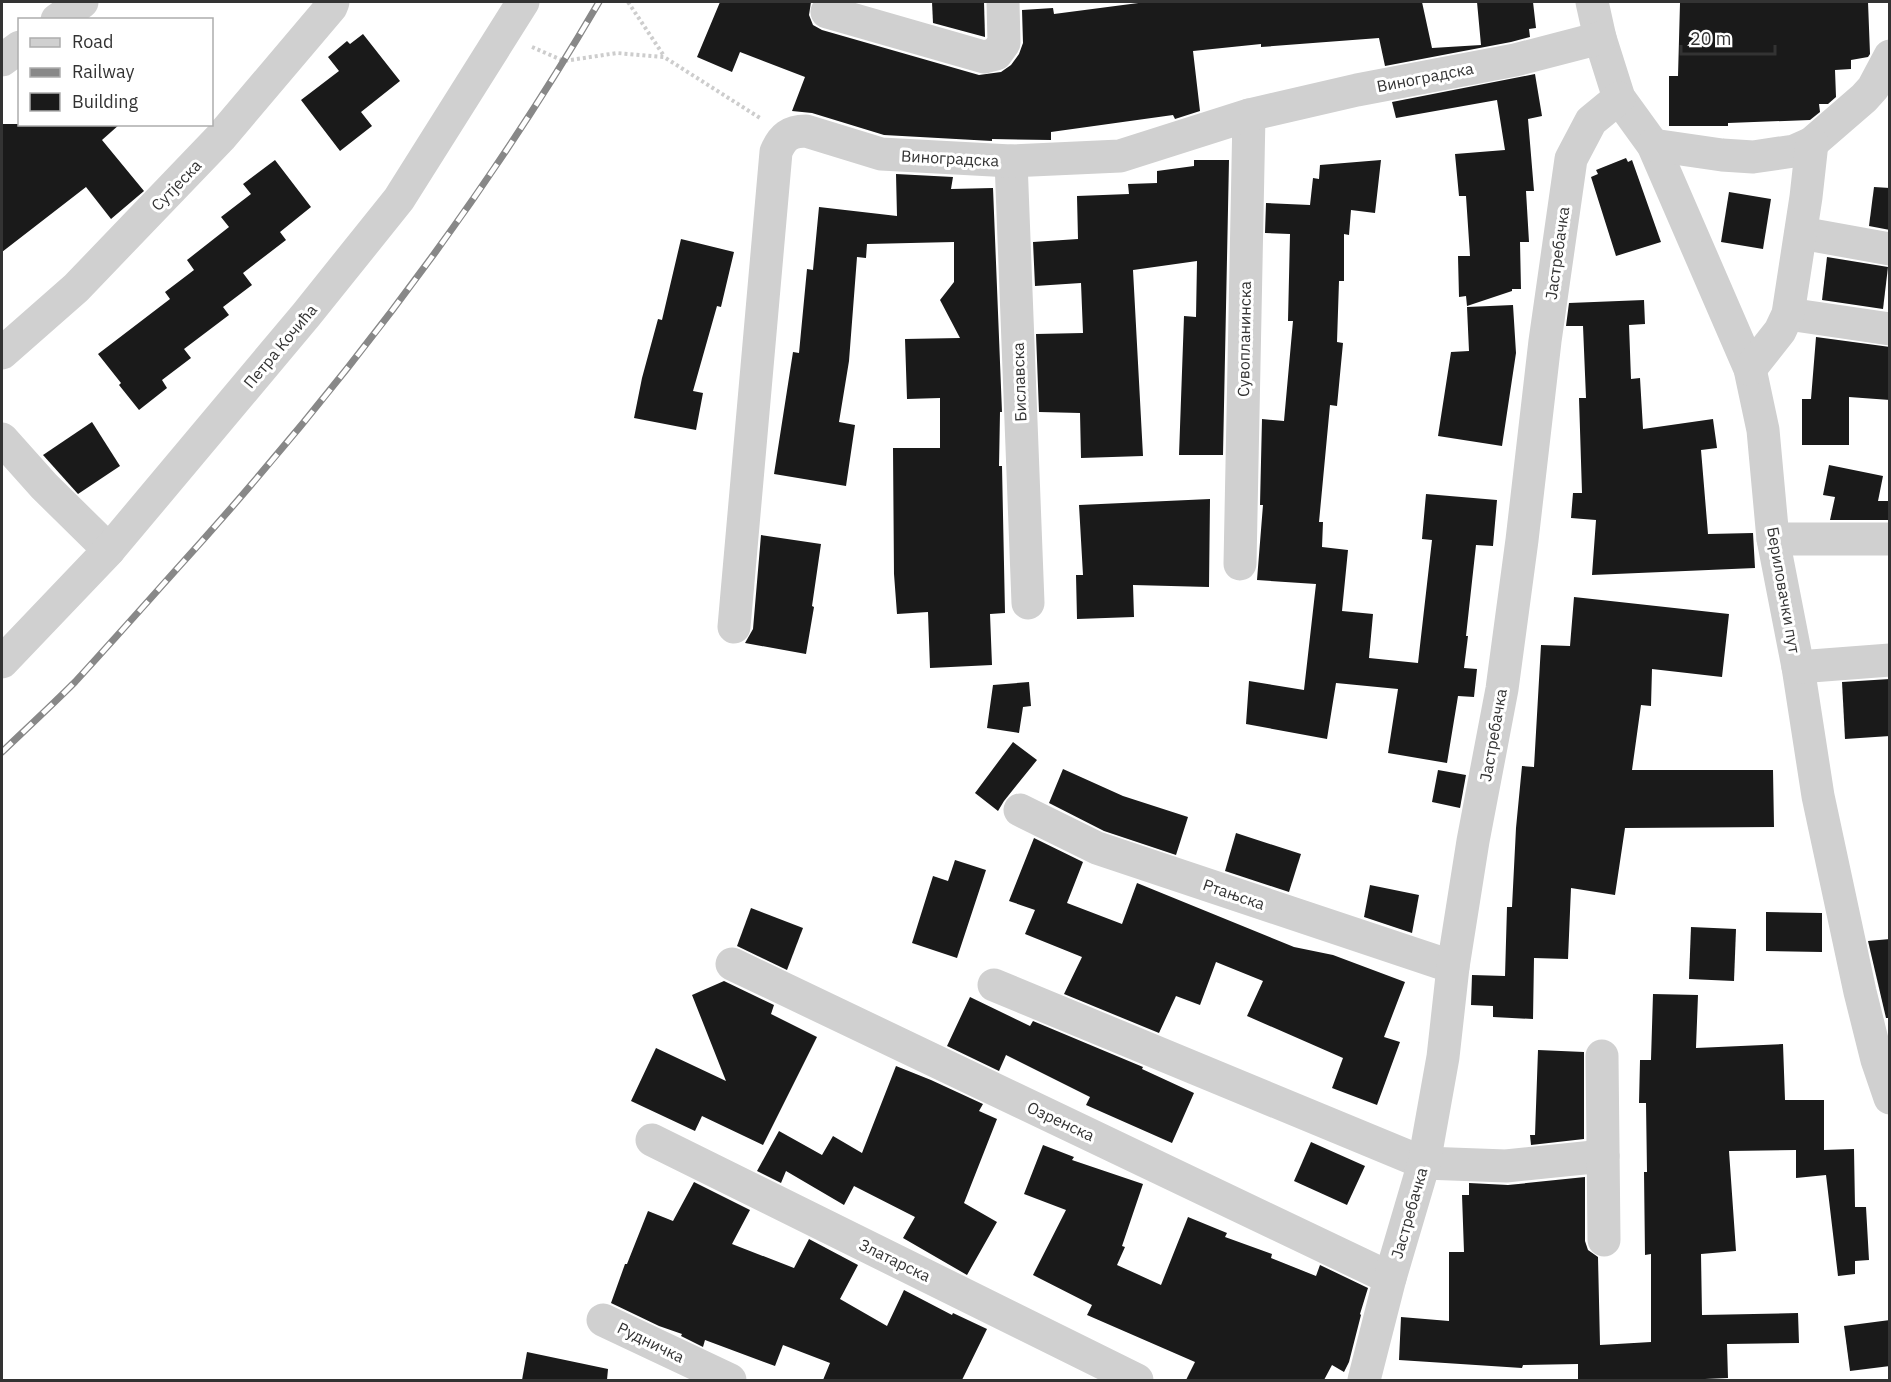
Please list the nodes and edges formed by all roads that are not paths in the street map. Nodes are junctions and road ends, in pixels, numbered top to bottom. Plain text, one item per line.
1 (82, 2) edge
2 (333, 2) edge
3 (523, 2) edge
4 (1003, 2) edge
5 (1592, 2) edge
6 (830, 7) edge
7 (60, 18) edge
8 (1600, 38) junction
9 (18, 48) edge
10 (1890, 56) edge
11 (2, 60) edge
12 (1881, 91) edge
13 (1619, 98) junction
14 (1249, 115) junction
15 (1812, 143) junction
16 (1653, 145) junction
17 (1011, 161) junction
18 (1801, 233) junction
19 (1890, 249) edge
20 (1788, 314) junction
21 (1890, 329) edge
22 (2, 352) edge
23 (1750, 369) junction
24 (5, 450) edge
25 (1773, 539) junction
26 (1890, 539) edge
27 (109, 550) junction
28 (1240, 564) dead end
29 (1028, 603) dead end
30 (734, 627) dead end
31 (1890, 660) edge
32 (2, 662) edge
33 (1798, 667) junction
34 (1020, 810) dead end
35 (732, 964) dead end
36 (1453, 967) junction
37 (994, 986) dead end
38 (1875, 993) edge
39 (1602, 1056) dead end
40 (1890, 1098) edge
41 (652, 1140) dead end
42 (1603, 1156) junction
43 (1424, 1163) junction
44 (1604, 1240) dead end
45 (1390, 1278) junction
46 (603, 1320) dead end
47 (730, 1380) edge
48 (1137, 1380) edge
49 (1364, 1380) edge

1 - 7 street
2 - 22 street, Сутјеска
3 - 27 street, Петра Кочића
4 - 6 street
5 - 8 street, Бериловачки пут
8 - 13 street, Бериловачки пут
8 - 14 street, Виноградска
9 - 11 street
10 - 12 street
12 - 15 street
13 - 16 street, Бериловачки пут
13 - 36 street, Јастребачка
14 - 17 street, Виноградска
14 - 28 street, Сувопланинска
15 - 16 street
15 - 18 street
16 - 23 street, Бериловачки пут
17 - 29 street, Биславска
17 - 30 street, Виноградска
18 - 19 street
18 - 20 street
20 - 21 street
20 - 23 street
23 - 25 street, Бериловачки пут
24 - 27 street
25 - 26 street
25 - 33 street, Бериловачки пут
27 - 32 street, Петра Кочића
31 - 33 street
33 - 38 street, Бериловачки пут
34 - 36 street, Ртањска
35 - 45 street, Озренска
36 - 43 street, Јастребачка
37 - 43 street
38 - 40 street, Бериловачки пут
39 - 42 street
41 - 48 street, Златарска
42 - 43 street
42 - 44 street
43 - 45 street, Јастребачка
45 - 49 street, Јастребачка
46 - 47 street, Рудничка

